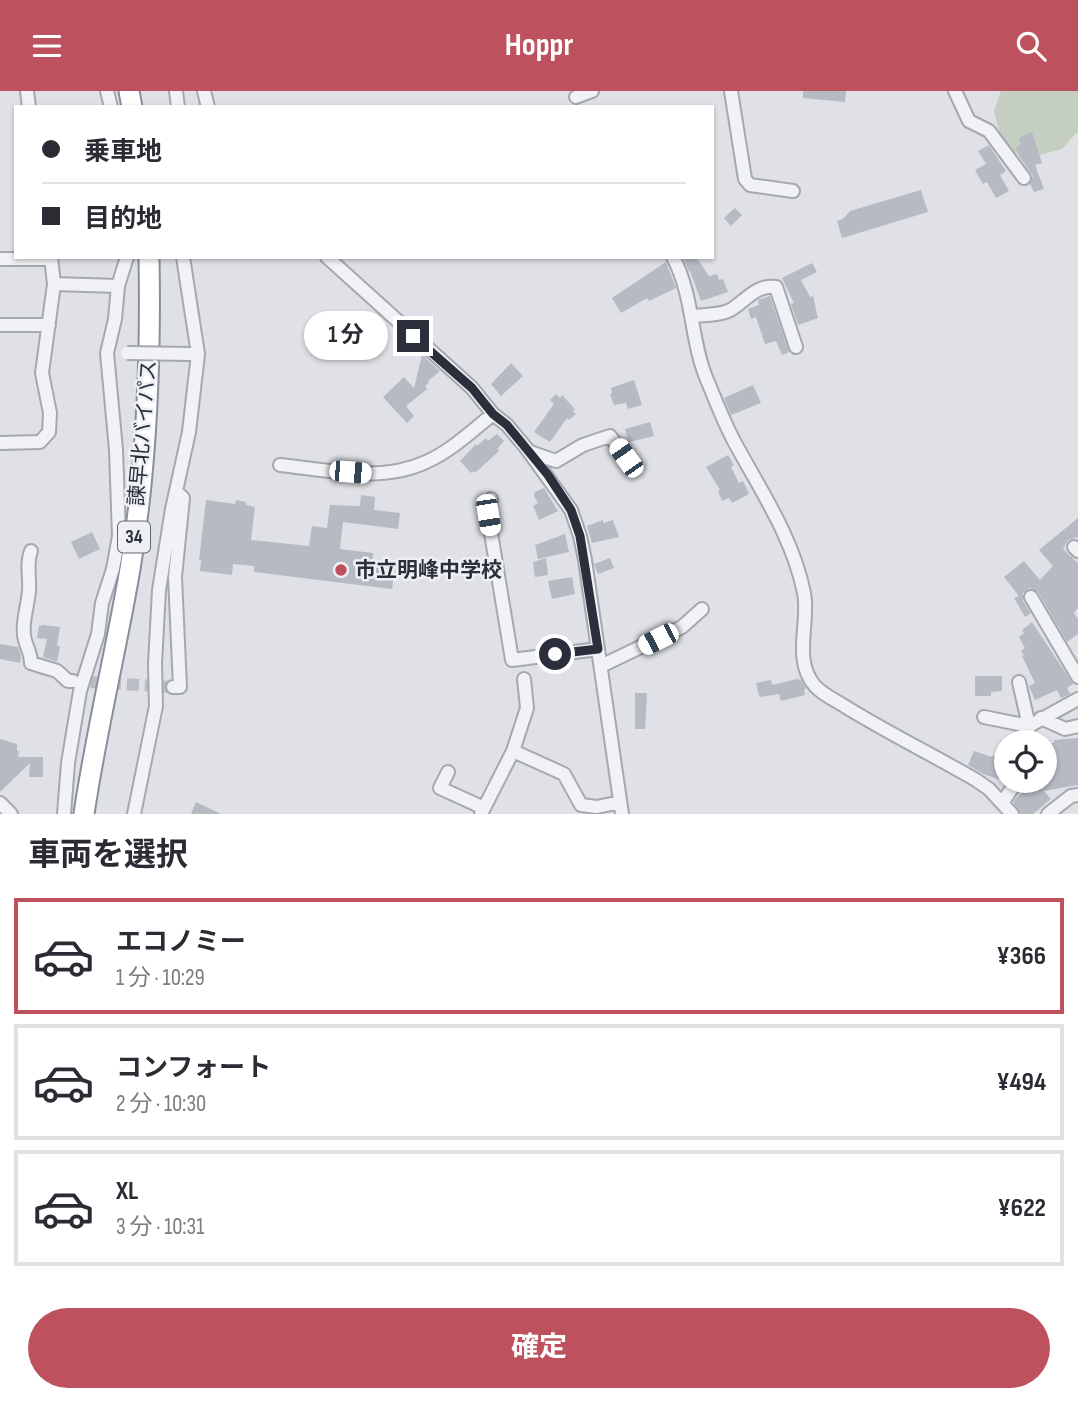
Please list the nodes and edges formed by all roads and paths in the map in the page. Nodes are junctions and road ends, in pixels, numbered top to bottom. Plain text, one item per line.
1 (592, 91) edge
2 (731, 91) edge
3 (955, 91) edge
4 (577, 98) edge
5 (1024, 178) dead end
6 (793, 191) dead end
7 (51, 259) edge
8 (126, 259) edge
9 (149, 259) edge
10 (183, 259) edge
11 (329, 259) edge
12 (674, 259) edge
13 (54, 284) junction
14 (118, 286) junction
15 (693, 316) junction
16 (0, 325) edge
17 (49, 325) junction
18 (796, 347) dead end
19 (107, 353) junction
20 (194, 354) junction
21 (493, 414) junction
22 (0, 443) edge
23 (529, 451) junction
24 (626, 458) dead end
25 (280, 465) dead end
26 (176, 491) junction
27 (491, 499) dead end
28 (31, 551) dead end
29 (1031, 597) dead end
30 (702, 609) dead end
31 (598, 649) junction
32 (601, 666) junction
33 (1078, 677) edge
34 (524, 679) dead end
35 (73, 681) tunnel mouth
36 (1019, 682) dead end
37 (173, 687) dead end
38 (1078, 699) edge
39 (984, 717) dead end
40 (1041, 718) junction
41 (1029, 726) junction
42 (1078, 726) edge
43 (1028, 730) edge
44 (513, 751) junction
45 (448, 772) dead end
46 (1009, 793) edge
47 (1078, 795) edge
48 (0, 803) edge
49 (1002, 803) junction
50 (621, 808) edge
51 (482, 811) edge
52 (11, 814) edge
53 (64, 814) edge
54 (84, 814) edge
55 (134, 814) edge
56 (1012, 814) edge
57 (1048, 814) edge

1 - 4 street
2 - 6 street
3 - 5 street
7 - 13 street
8 - 14 street
9 - 54 highway, 諫早北バイパス / 34
10 - 20 street
11 - 21 street
12 - 15 street
13 - 14 street
13 - 17 street
14 - 19 street
15 - 18 street
15 - 49 street
16 - 17 street
17 - 22 street
19 - 20 street, bridge
19 - 53 street
20 - 26 street
21 - 23 street
21 - 25 street
23 - 24 street
23 - 31 street
26 - 37 street
26 - 55 street
27 - 31 street
28 - 35 street
29 - 33 street
30 - 32 street
31 - 32 street
32 - 50 street
34 - 44 street
36 - 41 street
38 - 40 street
39 - 41 street
40 - 41 street
40 - 42 street
41 - 43 street
44 - 50 street
44 - 51 street
45 - 51 street
46 - 49 street
47 - 57 street
48 - 52 street
49 - 56 street

